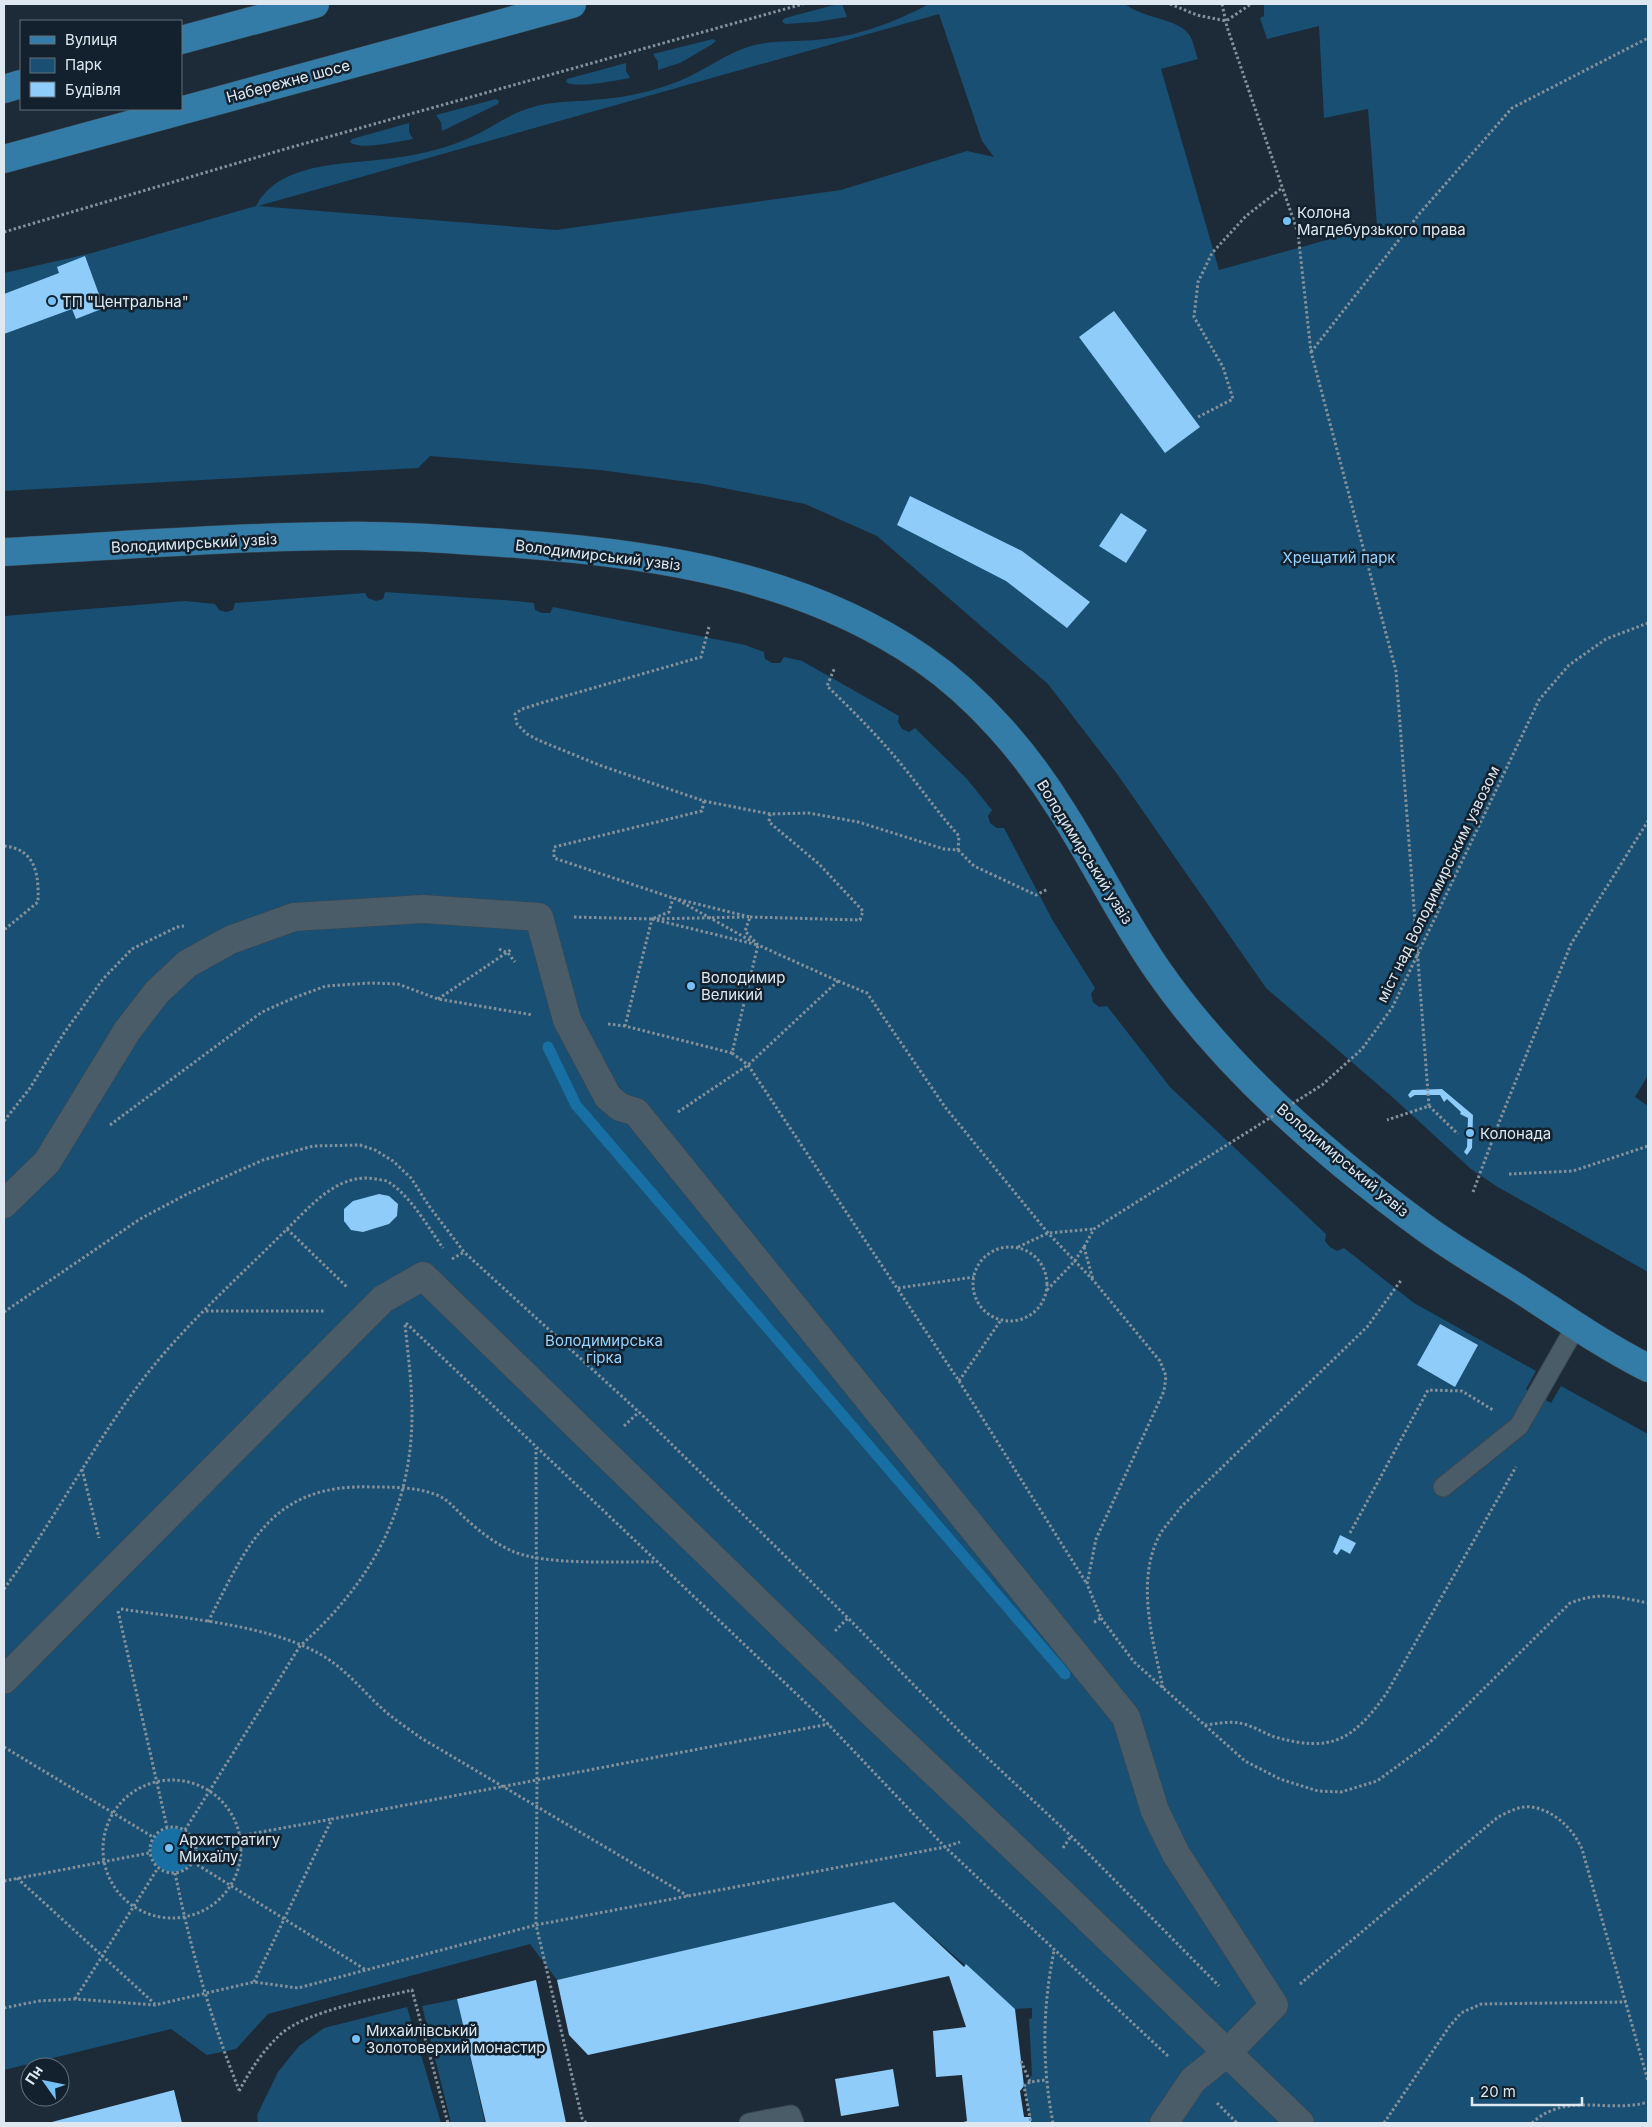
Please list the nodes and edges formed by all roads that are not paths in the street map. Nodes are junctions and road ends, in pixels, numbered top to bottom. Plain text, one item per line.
1 (315, 4) edge
2 (572, 4) edge
3 (182, 40) edge
4 (20, 84) edge
5 (4, 89) edge
6 (4, 159) edge
7 (4, 552) edge
8 (4, 1204) edge
9 (1576, 1326) junction
10 (1648, 1368) edge
11 (1443, 1487) dead end
12 (4, 1680) edge
13 (1228, 2052) junction
14 (750, 2123) edge
15 (794, 2123) edge
16 (1164, 2123) edge
17 (1300, 2123) edge

1 - 3 main road
2 - 6 main road, Набережне шосе
4 - 5 main road
7 - 9 main road, Володимирський узвіз
8 - 13 street
9 - 10 main road, Володимирський узвіз
9 - 11 lane
12 - 13 street
13 - 16 street
13 - 17 street
14 - 15 lane

